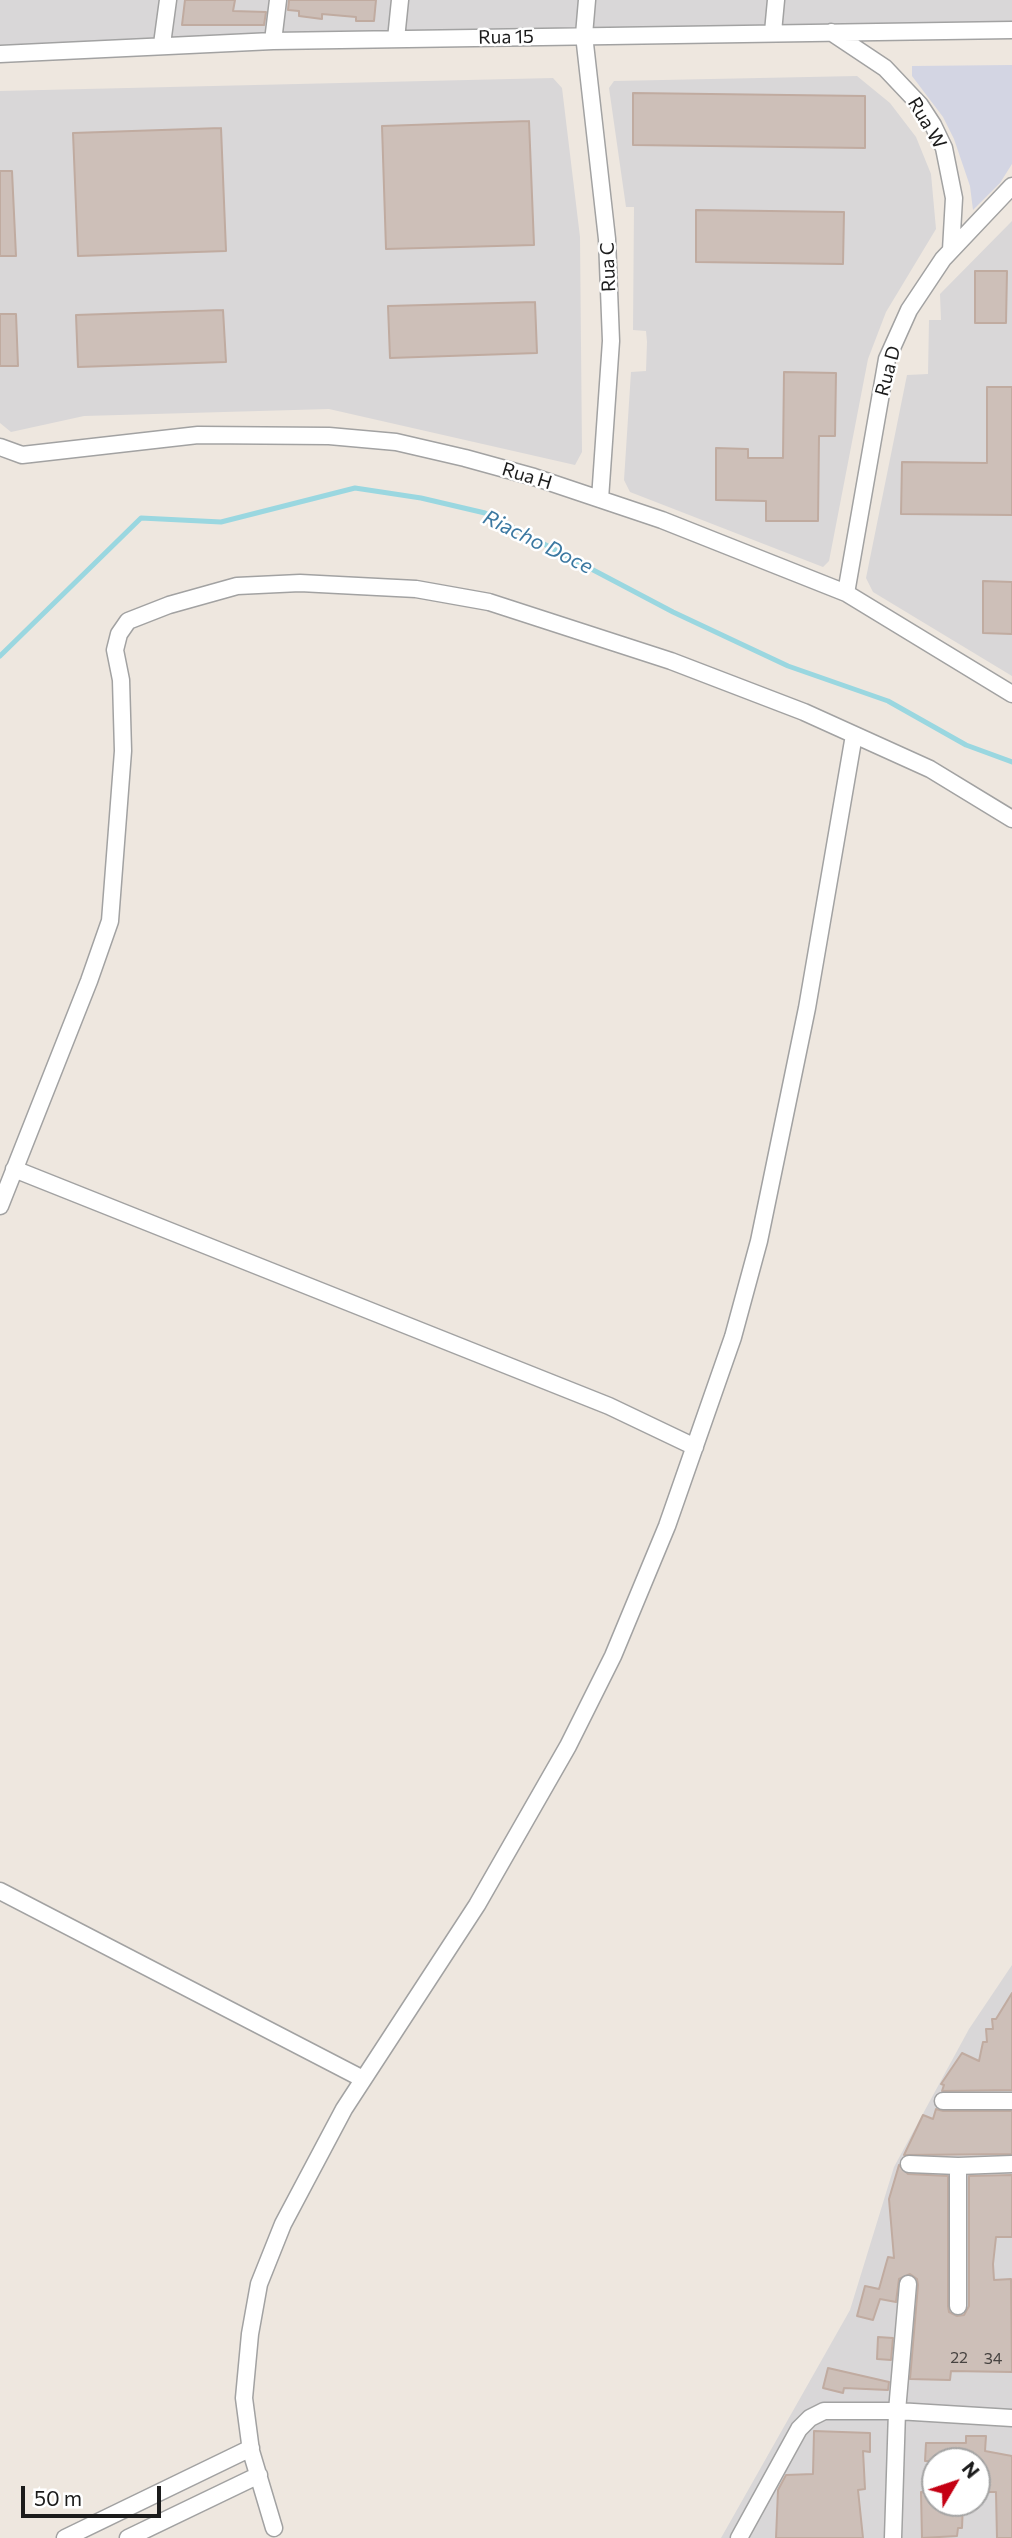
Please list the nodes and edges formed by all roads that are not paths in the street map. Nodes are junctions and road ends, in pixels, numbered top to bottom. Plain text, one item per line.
1 (168, 0) edge
2 (278, 0) edge
3 (400, 0) edge
4 (587, 0) edge
5 (776, 0) edge
6 (1012, 30) edge
7 (773, 32) junction
8 (831, 32) junction
9 (584, 35) junction
10 (396, 39) junction
11 (273, 41) junction
12 (162, 44) junction
13 (4, 55) edge
14 (1012, 186) edge
15 (951, 250) junction
16 (0, 447) edge
17 (600, 499) junction
18 (846, 593) junction
19 (1012, 694) edge
20 (854, 735) junction
21 (1012, 819) edge
22 (14, 1168) junction
23 (0, 1206) edge
24 (695, 1447) junction
25 (0, 1891) edge
26 (363, 2079) junction
27 (943, 2101) dead end
28 (1012, 2101) edge
29 (909, 2164) dead end
30 (1012, 2164) edge
31 (958, 2166) junction
32 (908, 2284) dead end
33 (958, 2306) dead end
34 (897, 2411) junction
35 (1012, 2418) edge
36 (251, 2448) junction
37 (259, 2475) junction
38 (274, 2528) dead end
39 (65, 2538) edge
40 (128, 2538) edge
41 (738, 2538) edge
42 (893, 2538) edge

1 - 12 street
2 - 11 street
3 - 10 street
4 - 9 street, Rua C
5 - 7 street
6 - 8 street, Rua 15
7 - 8 street, Rua 15
7 - 9 street, Rua 15
8 - 15 street, Rua W
9 - 10 street, Rua 15
9 - 17 street, Rua C
10 - 11 street, Rua 15
11 - 12 street, Rua 15
12 - 13 street, Rua 15
14 - 15 street, Rua D
15 - 18 street, Rua D
16 - 17 street, Rua H
17 - 18 street, Rua H
18 - 19 street, Rua H
20 - 21 street
20 - 22 street
20 - 24 street
22 - 23 street
22 - 24 street
24 - 26 street
25 - 26 street
26 - 36 street
27 - 28 street
29 - 31 street
30 - 31 street
31 - 33 street
32 - 34 street
34 - 35 street
34 - 41 street
34 - 42 street
36 - 37 street
36 - 39 street
37 - 38 street
37 - 40 street

